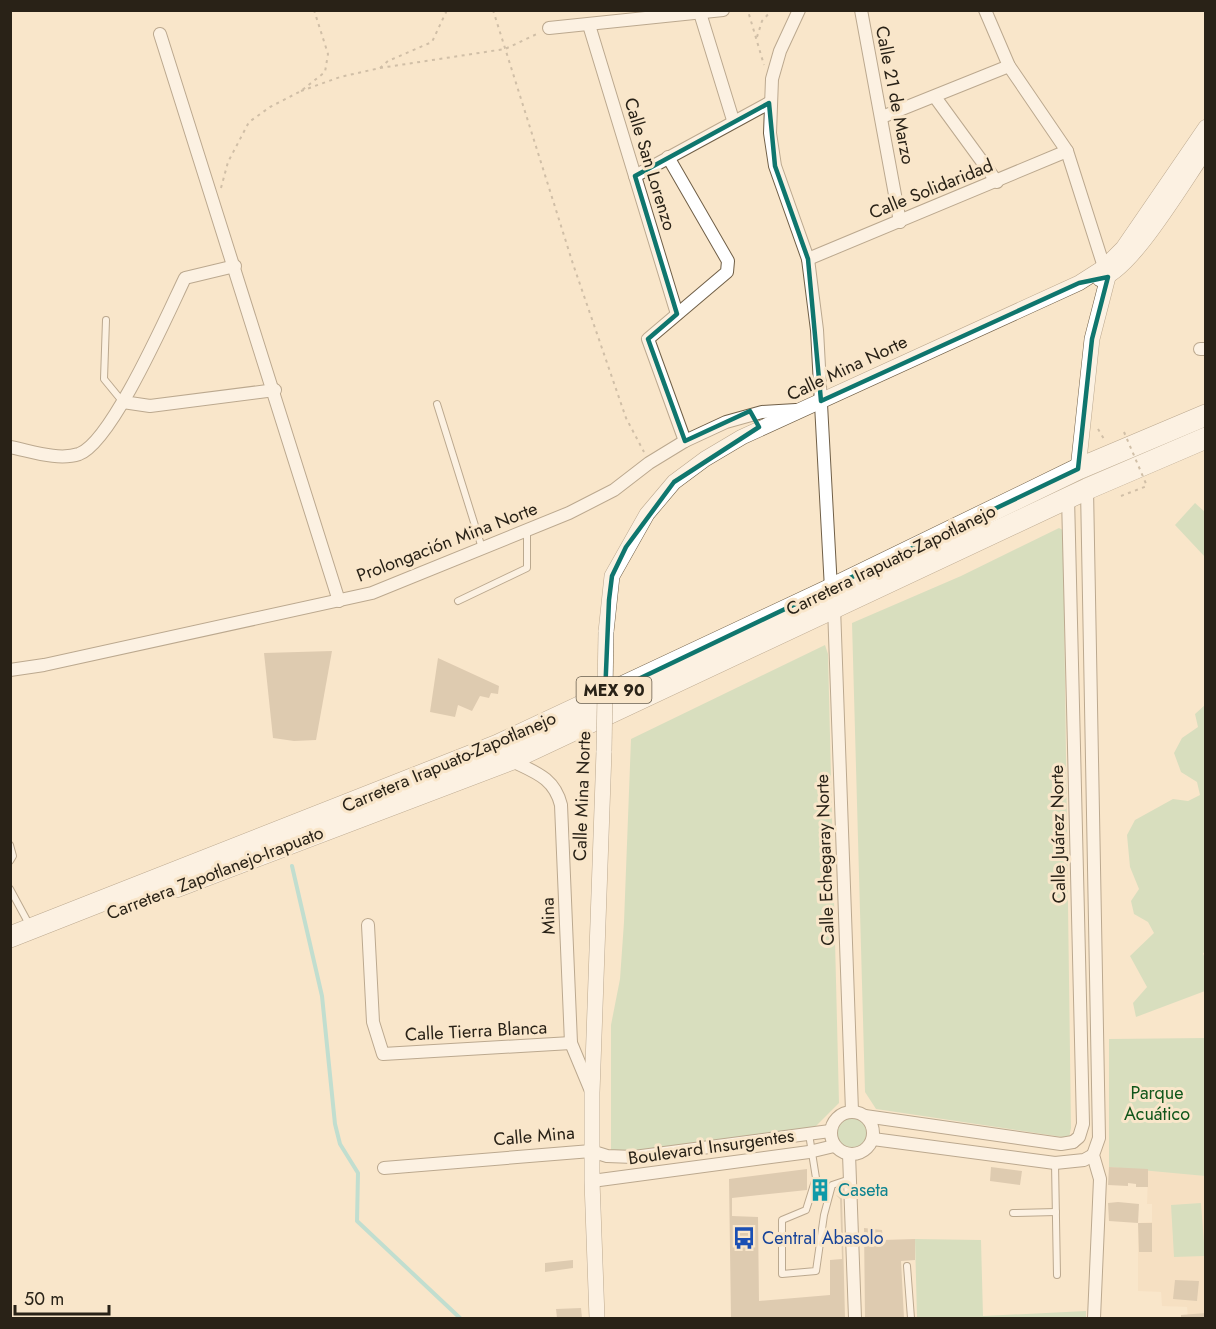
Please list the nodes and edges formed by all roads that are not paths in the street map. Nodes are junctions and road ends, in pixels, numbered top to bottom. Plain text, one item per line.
1 (723, 10) edge
2 (799, 10) edge
3 (861, 10) edge
4 (985, 10) edge
5 (700, 13) junction
6 (589, 25) junction
7 (549, 28) road end
8 (160, 34) dead end
9 (1009, 66) junction
10 (935, 97) junction
11 (769, 103) junction
12 (882, 117) junction
13 (733, 120) junction
14 (1205, 127) edge
15 (1206, 150) edge
16 (1067, 151) junction
17 (668, 157) junction
18 (635, 176) junction
19 (997, 182) junction
20 (1164, 199) junction
21 (900, 222) junction
22 (808, 259) junction
23 (234, 266) junction
24 (1106, 272) junction
25 (677, 314) junction
26 (105, 320) dead end
27 (275, 390) junction
28 (821, 401) junction
29 (123, 402) junction
30 (437, 404) dead end
31 (803, 410) junction
32 (1206, 415) edge
33 (1206, 438) edge
34 (685, 441) junction
35 (10, 447) edge
36 (1078, 469) junction
37 (1078, 493) junction
38 (527, 531) junction
39 (482, 548) junction
40 (832, 598) junction
41 (339, 601) junction
42 (458, 601) dead end
43 (10, 670) edge
44 (1073, 706) junction
45 (1090, 706) junction
46 (510, 760) junction
47 (10, 845) edge
48 (10, 861) edge
49 (12, 894) edge
50 (368, 925) dead end
51 (32, 929) junction
52 (10, 938) edge
53 (10, 951) edge
54 (572, 1043) junction
55 (592, 1093) junction
56 (852, 1112) junction
57 (865, 1116) junction
58 (830, 1131) junction
59 (809, 1134) junction
60 (873, 1138) junction
61 (1073, 1142) junction
62 (834, 1146) junction
63 (591, 1151) junction
64 (813, 1151) junction
65 (849, 1154) junction
66 (1094, 1155) junction
67 (1055, 1163) junction
68 (384, 1168) dead end
69 (851, 1178) junction
70 (592, 1181) junction
71 (1056, 1212) junction
72 (1013, 1213) dead end
73 (907, 1266) dead end
74 (1057, 1275) dead end
75 (597, 1318) edge
76 (855, 1318) edge
77 (911, 1318) edge
78 (1094, 1318) edge

1 - 5 street
2 - 11 street, Calle Echegaray Norte
3 - 12 street, Calle 21 de Marzo
4 - 9 street
5 - 6 street
5 - 13 street
6 - 7 street
6 - 18 street, Calle San Lorenzo
8 - 23 street
9 - 10 street
9 - 16 street
10 - 12 street
10 - 19 street
11 - 13 street
11 - 22 street, Calle Echegaray Norte
12 - 21 street, Calle 21 de Marzo
13 - 17 street
14 - 20 street
15 - 20 street
16 - 19 street, Calle Solidaridad
16 - 24 street
17 - 18 street
17 - 25 street
18 - 25 street, Calle San Lorenzo
19 - 21 street, Calle Solidaridad
20 - 24 street, Calle Mina Norte
21 - 22 street, Calle Solidaridad
22 - 28 street, Calle Echegaray Norte
23 - 27 street
23 - 29 street
24 - 28 street, Calle Mina Norte
24 - 36 street
25 - 34 street
26 - 29 lane
27 - 29 street
27 - 41 street
28 - 31 street, Calle Mina Norte
28 - 40 street, Calle Echegaray Norte
29 - 35 street
30 - 39 lane
31 - 34 street, Prolongación Mina Norte
31 - 55 street, Calle Mina Norte, bridge
32 - 36 highway, Carretera Irapuato-Zapotlanejo / MEX 90
33 - 37 highway, Carretera Zapotlanejo-Irapuato / MEX 90
34 - 38 street, Prolongación Mina Norte
36 - 40 highway, Carretera Irapuato-Zapotlanejo / MEX 90
37 - 40 highway, Carretera Zapotlanejo-Irapuato / MEX 90
37 - 44 street, Calle Juárez Norte
37 - 45 street, Calle Juárez Norte
38 - 39 street, Prolongación Mina Norte
38 - 42 lane
39 - 41 street, Prolongación Mina Norte
40 - 46 highway, Carretera Zapotlanejo-Irapuato / MEX 90
40 - 51 highway, Carretera Irapuato-Zapotlanejo / MEX 90
40 - 56 street, Calle Echegaray Norte
41 - 43 street, Prolongación Mina Norte
44 - 45 street
44 - 61 street, Calle Juárez Norte
45 - 66 street, Calle Juárez Norte
46 - 53 highway, Carretera Zapotlanejo-Irapuato / MEX 90
46 - 54 street, Mina
47 - 48 lane
49 - 51 lane
50 - 54 street, Calle Tierra Blanca
51 - 52 highway, Carretera Irapuato-Zapotlanejo / MEX 90
54 - 55 street, Mina
55 - 63 street, Calle Mina Norte
56 - 57 street
56 - 58 street
57 - 60 street
57 - 61 street
58 - 59 street, Boulevard Insurgentes
58 - 62 street
59 - 63 street, Boulevard Insurgentes
59 - 64 lane
60 - 65 street
60 - 67 street
61 - 66 street
62 - 64 street, Boulevard Insurgentes
62 - 65 street
63 - 68 street, Calle Mina
63 - 70 street, Calle Mina
64 - 69 lane
64 - 70 street, Boulevard Insurgentes
65 - 69 street
66 - 67 street
66 - 78 street, Calle Juárez Norte
67 - 71 lane
69 - 76 street
70 - 75 street, Calle Mina
71 - 72 lane
71 - 74 lane
73 - 77 lane

